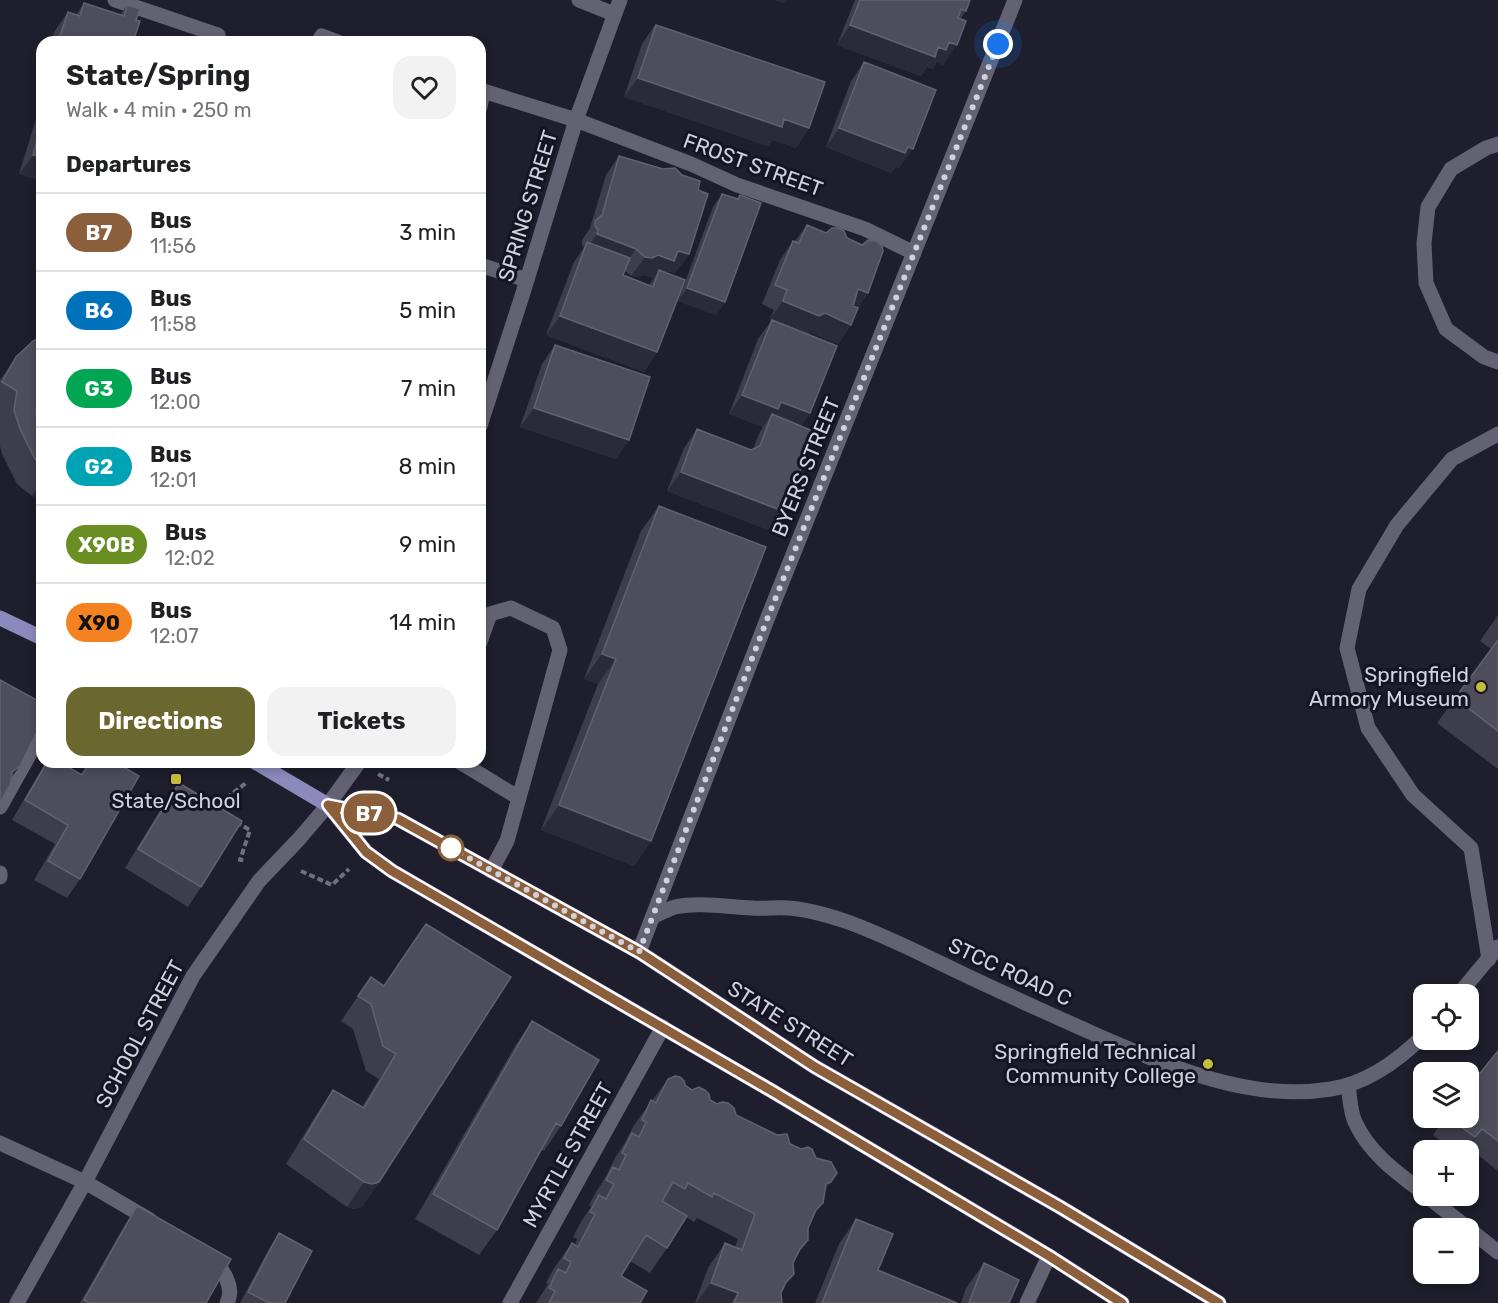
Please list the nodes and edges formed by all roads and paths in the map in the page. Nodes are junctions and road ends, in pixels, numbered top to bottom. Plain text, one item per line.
1 (116, 0) edge
2 (579, 0) edge
3 (1015, 0) edge
4 (617, 7) edge
5 (218, 35) dead end
6 (486, 92) edge
7 (576, 120) junction
8 (1498, 144) edge
9 (914, 253) junction
10 (486, 267) edge
11 (527, 280) junction
12 (1498, 362) edge
13 (486, 407) edge
14 (1498, 434) edge
15 (0, 618) edge
16 (486, 623) edge
17 (36, 635) edge
18 (36, 743) edge
19 (265, 768) edge
20 (356, 768) edge
21 (470, 768) edge
22 (519, 798) junction
23 (328, 805) junction
24 (0, 807) edge
25 (491, 871) junction
26 (0, 873) edge
27 (0, 878) edge
28 (654, 916) junction
29 (639, 952) junction
30 (1494, 953) edge
31 (1468, 984) edge
32 (663, 1027) junction
33 (1413, 1046) edge
34 (1347, 1085) junction
35 (0, 1143) edge
36 (85, 1182) junction
37 (1413, 1185) edge
38 (1440, 1206) edge
39 (165, 1230) edge
40 (195, 1247) edge
41 (1498, 1252) edge
42 (1049, 1256) junction
43 (17, 1303) edge
44 (227, 1303) edge
45 (510, 1303) edge
46 (1027, 1303) edge
47 (1122, 1303) edge
48 (1220, 1303) edge

1 - 5 street
2 - 4 street
3 - 9 street, BYERS STREET
4 - 7 street, SPRING STREET
6 - 7 street, FROST STREET
7 - 9 street, FROST STREET
7 - 11 street, SPRING STREET
8 - 12 street
9 - 28 street, BYERS STREET
10 - 11 street
11 - 13 street, SPRING STREET
14 - 30 street
15 - 17 main road
16 - 22 street
18 - 24 street
19 - 23 main road, STATE STREET
20 - 23 street
21 - 22 street
22 - 25 street
23 - 25 main road, STATE STREET
23 - 32 main road, STATE STREET
23 - 36 street, SCHOOL STREET
25 - 29 main road, STATE STREET
26 - 27 street
28 - 29 street, BYERS STREET
28 - 34 street, STCC ROAD C
29 - 48 main road, STATE STREET
30 - 31 street
32 - 42 main road, STATE STREET
32 - 45 street, MYRTLE STREET
33 - 34 street, STCC ROAD C
34 - 37 street
35 - 36 street
36 - 39 street
36 - 43 street, SCHOOL STREET
38 - 41 street
40 - 44 street
42 - 46 street
42 - 47 main road, STATE STREET

